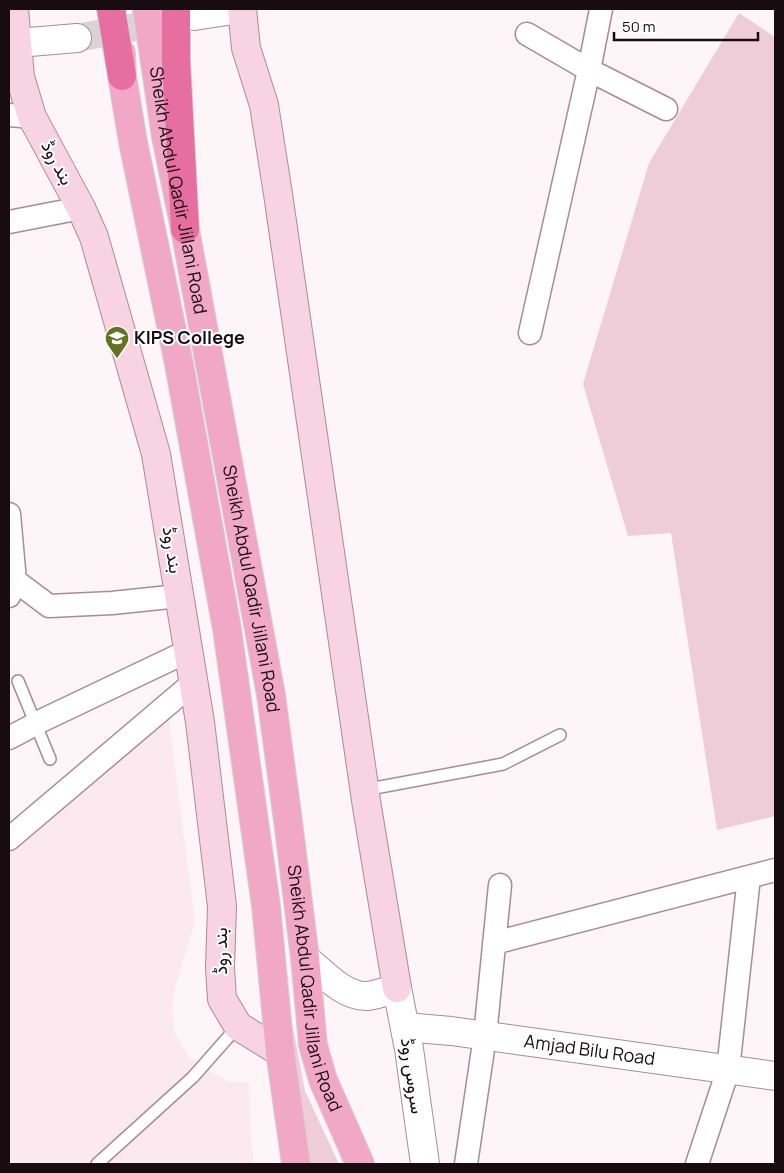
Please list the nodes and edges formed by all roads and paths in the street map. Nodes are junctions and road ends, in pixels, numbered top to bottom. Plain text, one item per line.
1 (14, 9) edge
2 (111, 9) edge
3 (119, 9) edge
4 (147, 9) edge
5 (241, 9) edge
6 (601, 9) edge
7 (185, 12) edge
8 (527, 34) dead end
9 (77, 38) tunnel mouth
10 (18, 43) junction
11 (589, 70) junction
12 (122, 76) junction
13 (666, 108) dead end
14 (20, 116) edge
15 (80, 208) junction
16 (9, 222) edge
17 (185, 229) junction
18 (530, 332) dead end
19 (9, 514) edge
20 (11, 584) edge
21 (179, 596) junction
22 (188, 651) junction
23 (18, 680) dead end
24 (193, 683) junction
25 (36, 724) junction
26 (560, 735) dead end
27 (9, 738) edge
28 (50, 758) dead end
29 (364, 790) junction
30 (9, 839) edge
31 (775, 870) edge
32 (749, 877) junction
33 (500, 885) dead end
34 (494, 943) junction
35 (305, 958) junction
36 (397, 988) junction
37 (238, 1026) junction
38 (405, 1027) junction
39 (485, 1036) junction
40 (280, 1052) junction
41 (728, 1070) junction
42 (775, 1076) edge
43 (97, 1164) edge
44 (296, 1164) edge
45 (360, 1164) edge
46 (425, 1164) edge
47 (466, 1164) edge
48 (697, 1164) edge

1 - 10 main road, بند روڈ
2 - 12 highway
3 - 12 main road, Sheikh Abdul Qadir Jillani Road
4 - 17 main road, Sheikh Abdul Qadir Jillani Road
5 - 7 street
5 - 29 main road
6 - 11 street
7 - 17 highway
8 - 11 street
9 - 10 street
10 - 14 main road, بند روڈ
11 - 13 street
11 - 18 street
12 - 40 main road, Sheikh Abdul Qadir Jillani Road
14 - 15 main road, بند روڈ
15 - 16 street
15 - 21 main road, بند روڈ
17 - 35 main road, Sheikh Abdul Qadir Jillani Road
19 - 20 street
20 - 21 street
21 - 22 main road, بند روڈ
22 - 24 main road, بند روڈ
22 - 25 street
23 - 25 lane
24 - 30 street
24 - 37 main road, بند روڈ
25 - 27 street
25 - 28 lane
26 - 29 lane
29 - 36 main road
31 - 32 street
32 - 34 street
32 - 41 street
33 - 34 street
34 - 39 street
35 - 36 street
35 - 45 main road, Sheikh Abdul Qadir Jillani Road
36 - 38 street, سروس روڈ
37 - 40 main road, بند روڈ
37 - 43 lane
38 - 39 street, Amjad Bilu Road
38 - 46 street, سروس روڈ
39 - 41 street, Amjad Bilu Road
39 - 47 street
40 - 44 main road, Sheikh Abdul Qadir Jillani Road
41 - 42 street, Amjad Bilu Road
41 - 48 street

